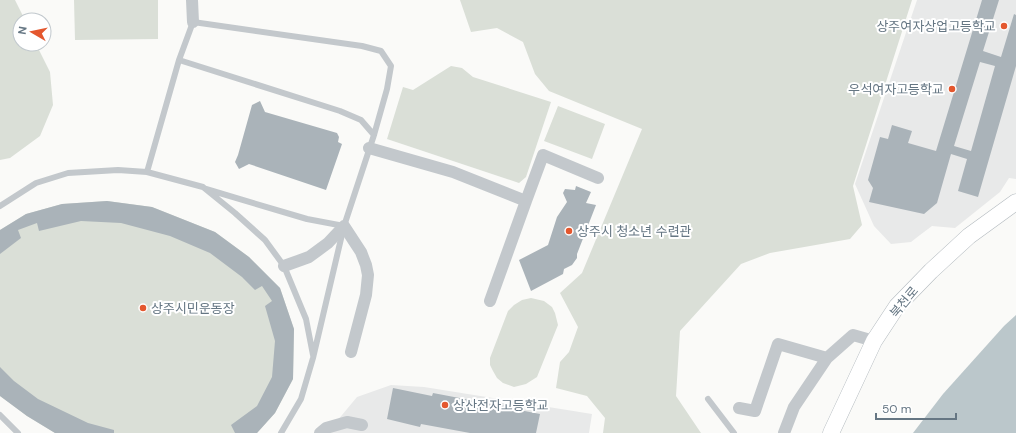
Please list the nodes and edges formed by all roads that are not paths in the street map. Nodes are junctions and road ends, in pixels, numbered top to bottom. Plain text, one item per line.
1 (192, 0) edge
2 (193, 22) junction
3 (179, 60) junction
4 (374, 135) junction
5 (369, 148) junction
6 (147, 172) junction
7 (598, 178) dead end
8 (203, 188) junction
9 (526, 200) junction
10 (1016, 202) edge
11 (0, 206) edge
12 (344, 226) junction
13 (284, 266) junction
14 (490, 301) dead end
15 (874, 341) junction
16 (351, 352) dead end
17 (313, 358) junction
18 (827, 358) junction
19 (708, 399) dead end
20 (739, 408) dead end
21 (0, 415) edge
22 (362, 425) dead end
23 (18, 433) edge
24 (281, 433) edge
25 (320, 433) edge
26 (734, 433) edge
27 (784, 433) edge
28 (832, 433) edge

1 - 2 street
2 - 3 lane
2 - 4 lane
3 - 4 lane
3 - 6 lane
4 - 5 lane
5 - 9 street
5 - 12 lane
6 - 8 lane
6 - 11 lane
7 - 9 street
8 - 12 lane
8 - 13 lane
9 - 14 street
10 - 15 street, 북천로
12 - 13 street
12 - 16 street
12 - 17 lane
13 - 17 lane
15 - 18 street
15 - 28 street, 북천로
17 - 24 lane
18 - 20 street
18 - 27 street
19 - 26 lane
21 - 23 lane
22 - 25 street

